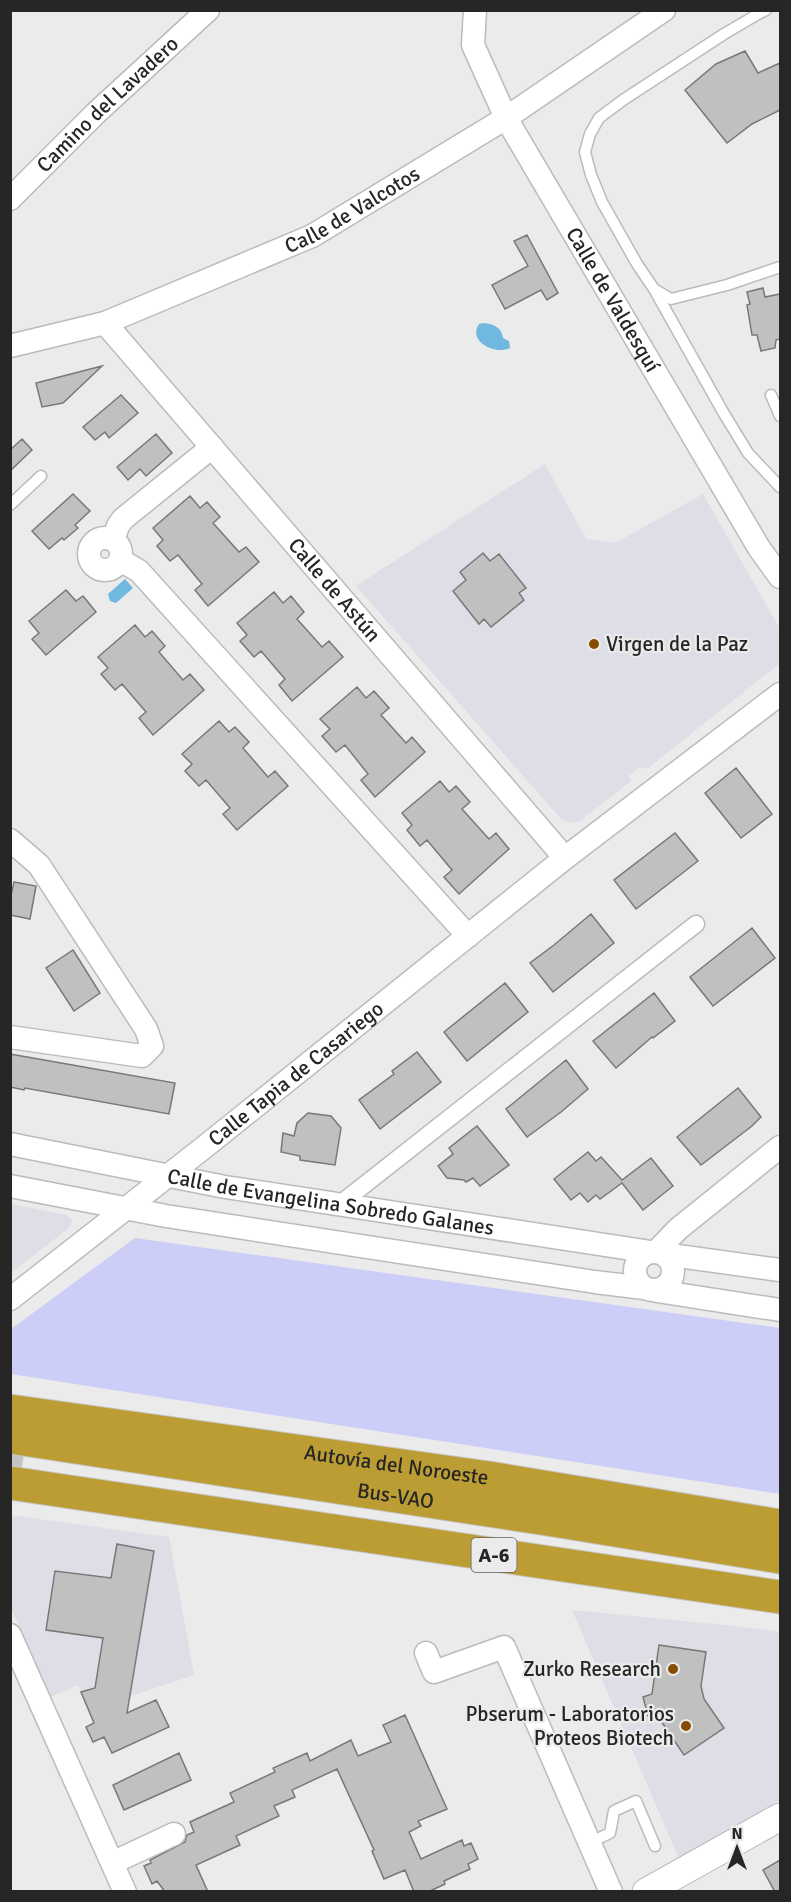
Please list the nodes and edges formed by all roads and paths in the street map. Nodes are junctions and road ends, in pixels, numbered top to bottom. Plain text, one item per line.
1 (208, 10) edge
2 (475, 10) edge
3 (664, 10) edge
4 (766, 10) edge
5 (506, 118) junction
6 (10, 199) edge
7 (780, 267) edge
8 (654, 288) junction
9 (105, 323) junction
10 (10, 346) edge
11 (771, 394) dead end
12 (780, 416) edge
13 (212, 447) junction
14 (41, 476) dead end
15 (780, 487) edge
16 (10, 505) edge
17 (780, 578) edge
18 (780, 694) edge
19 (10, 840) edge
20 (565, 858) junction
21 (696, 924) dead end
22 (468, 936) junction
23 (10, 1037) edge
24 (10, 1144) edge
25 (780, 1147) edge
26 (167, 1176) junction
27 (10, 1186) edge
28 (340, 1204) junction
29 (125, 1209) junction
30 (657, 1253) junction
31 (780, 1270) edge
32 (650, 1289) junction
33 (10, 1299) edge
34 (780, 1310) edge
35 (10, 1392) edge
36 (10, 1411) edge
37 (15, 1460) edge
38 (489, 1478) junction
39 (208, 1513) junction
40 (780, 1526) edge
41 (780, 1557) edge
42 (780, 1573) edge
43 (780, 1597) edge
44 (780, 1614) edge
45 (13, 1647) edge
46 (426, 1653) dead end
47 (780, 1817) edge
48 (174, 1834) dead end
49 (589, 1843) junction
50 (655, 1846) dead end
51 (112, 1863) junction
52 (124, 1892) edge
53 (610, 1892) edge
54 (645, 1892) edge

1 - 6 street, Camino del Lavadero
2 - 5 street, Calle de Valdesquí
3 - 5 street, Calle de Valcotos
4 - 8 lane
5 - 9 street, Calle de Valcotos
5 - 17 street, Calle de Valdesquí
7 - 8 lane
8 - 15 lane
9 - 10 street, Calle de Valcotos
9 - 13 street, Calle de Astún
11 - 12 lane
13 - 20 street, Calle de Astún
13 - 22 street
14 - 16 lane
18 - 20 street, Calle Tapia de Casariego
19 - 23 street
20 - 22 street, Calle Tapia de Casariego
21 - 28 street
22 - 26 street, Calle Tapia de Casariego
24 - 26 street, Calle de Evangelina Sobredo Galanes
25 - 30 street
26 - 28 street, Calle de Evangelina Sobredo Galanes
26 - 29 street, Calle Tapia de Casariego
27 - 29 street, Calle de Evangelina Sobredo Galanes
28 - 30 street, Calle de Evangelina Sobredo Galanes
29 - 32 street, Calle de Evangelina Sobredo Galanes
29 - 33 street, Calle Tapia de Casariego
30 - 31 street, Calle de Evangelina Sobredo Galanes
30 - 32 street
30 - 32 street
32 - 34 street, Calle de Evangelina Sobredo Galanes
35 - 38 highway
36 - 38 highway, Autovía del Noroeste
37 - 39 highway, A-6
37 - 41 highway, Bus-VAO
37 - 42 highway
38 - 40 highway, Autovía del Noroeste
39 - 43 highway, A-6
39 - 44 highway
45 - 51 street
46 - 49 street
47 - 54 street
48 - 51 street
49 - 50 lane
49 - 53 street
51 - 52 street

